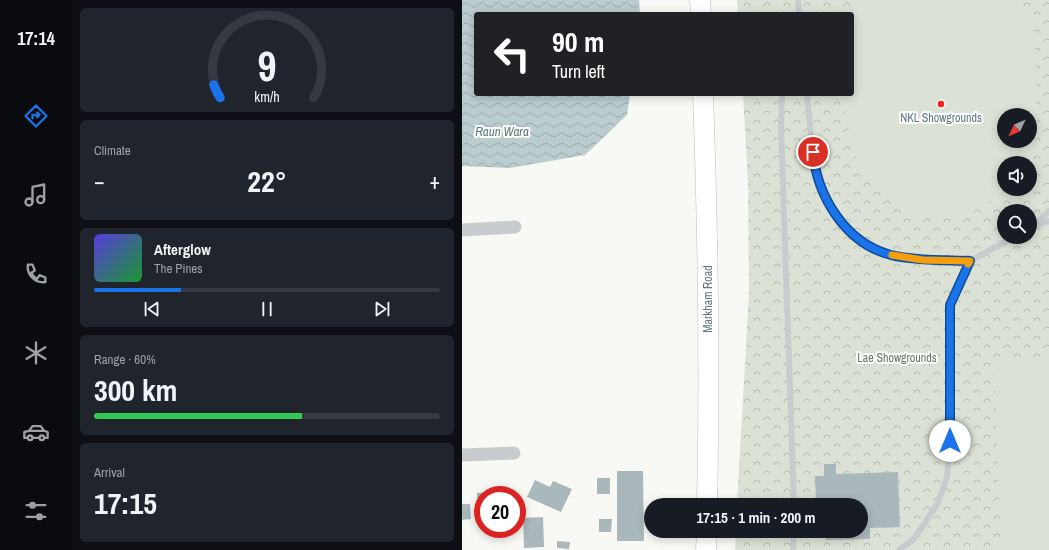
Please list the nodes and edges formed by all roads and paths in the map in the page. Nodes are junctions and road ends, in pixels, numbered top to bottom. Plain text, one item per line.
1 (700, 0) edge
2 (798, 0) edge
3 (700, 12) edge
4 (799, 12) edge
5 (703, 96) edge
6 (782, 96) edge
7 (807, 96) edge
8 (1049, 212) edge
9 (1049, 221) edge
10 (1037, 223) edge
11 (1037, 225) edge
12 (515, 227) dead end
13 (462, 230) edge
14 (1001, 244) edge
15 (970, 261) junction
16 (514, 453) dead end
17 (462, 455) edge
18 (707, 498) edge
19 (794, 498) edge
20 (707, 538) edge
21 (794, 538) edge
22 (706, 550) edge
23 (793, 550) edge
24 (899, 550) edge

1 - 3 main road
2 - 4 lane
5 - 18 main road, Markham Road
6 - 19 lane
7 - 15 lane
8 - 10 lane
9 - 11 lane
12 - 13 street
14 - 15 lane
15 - 24 lane
16 - 17 street
20 - 22 main road
21 - 23 lane

